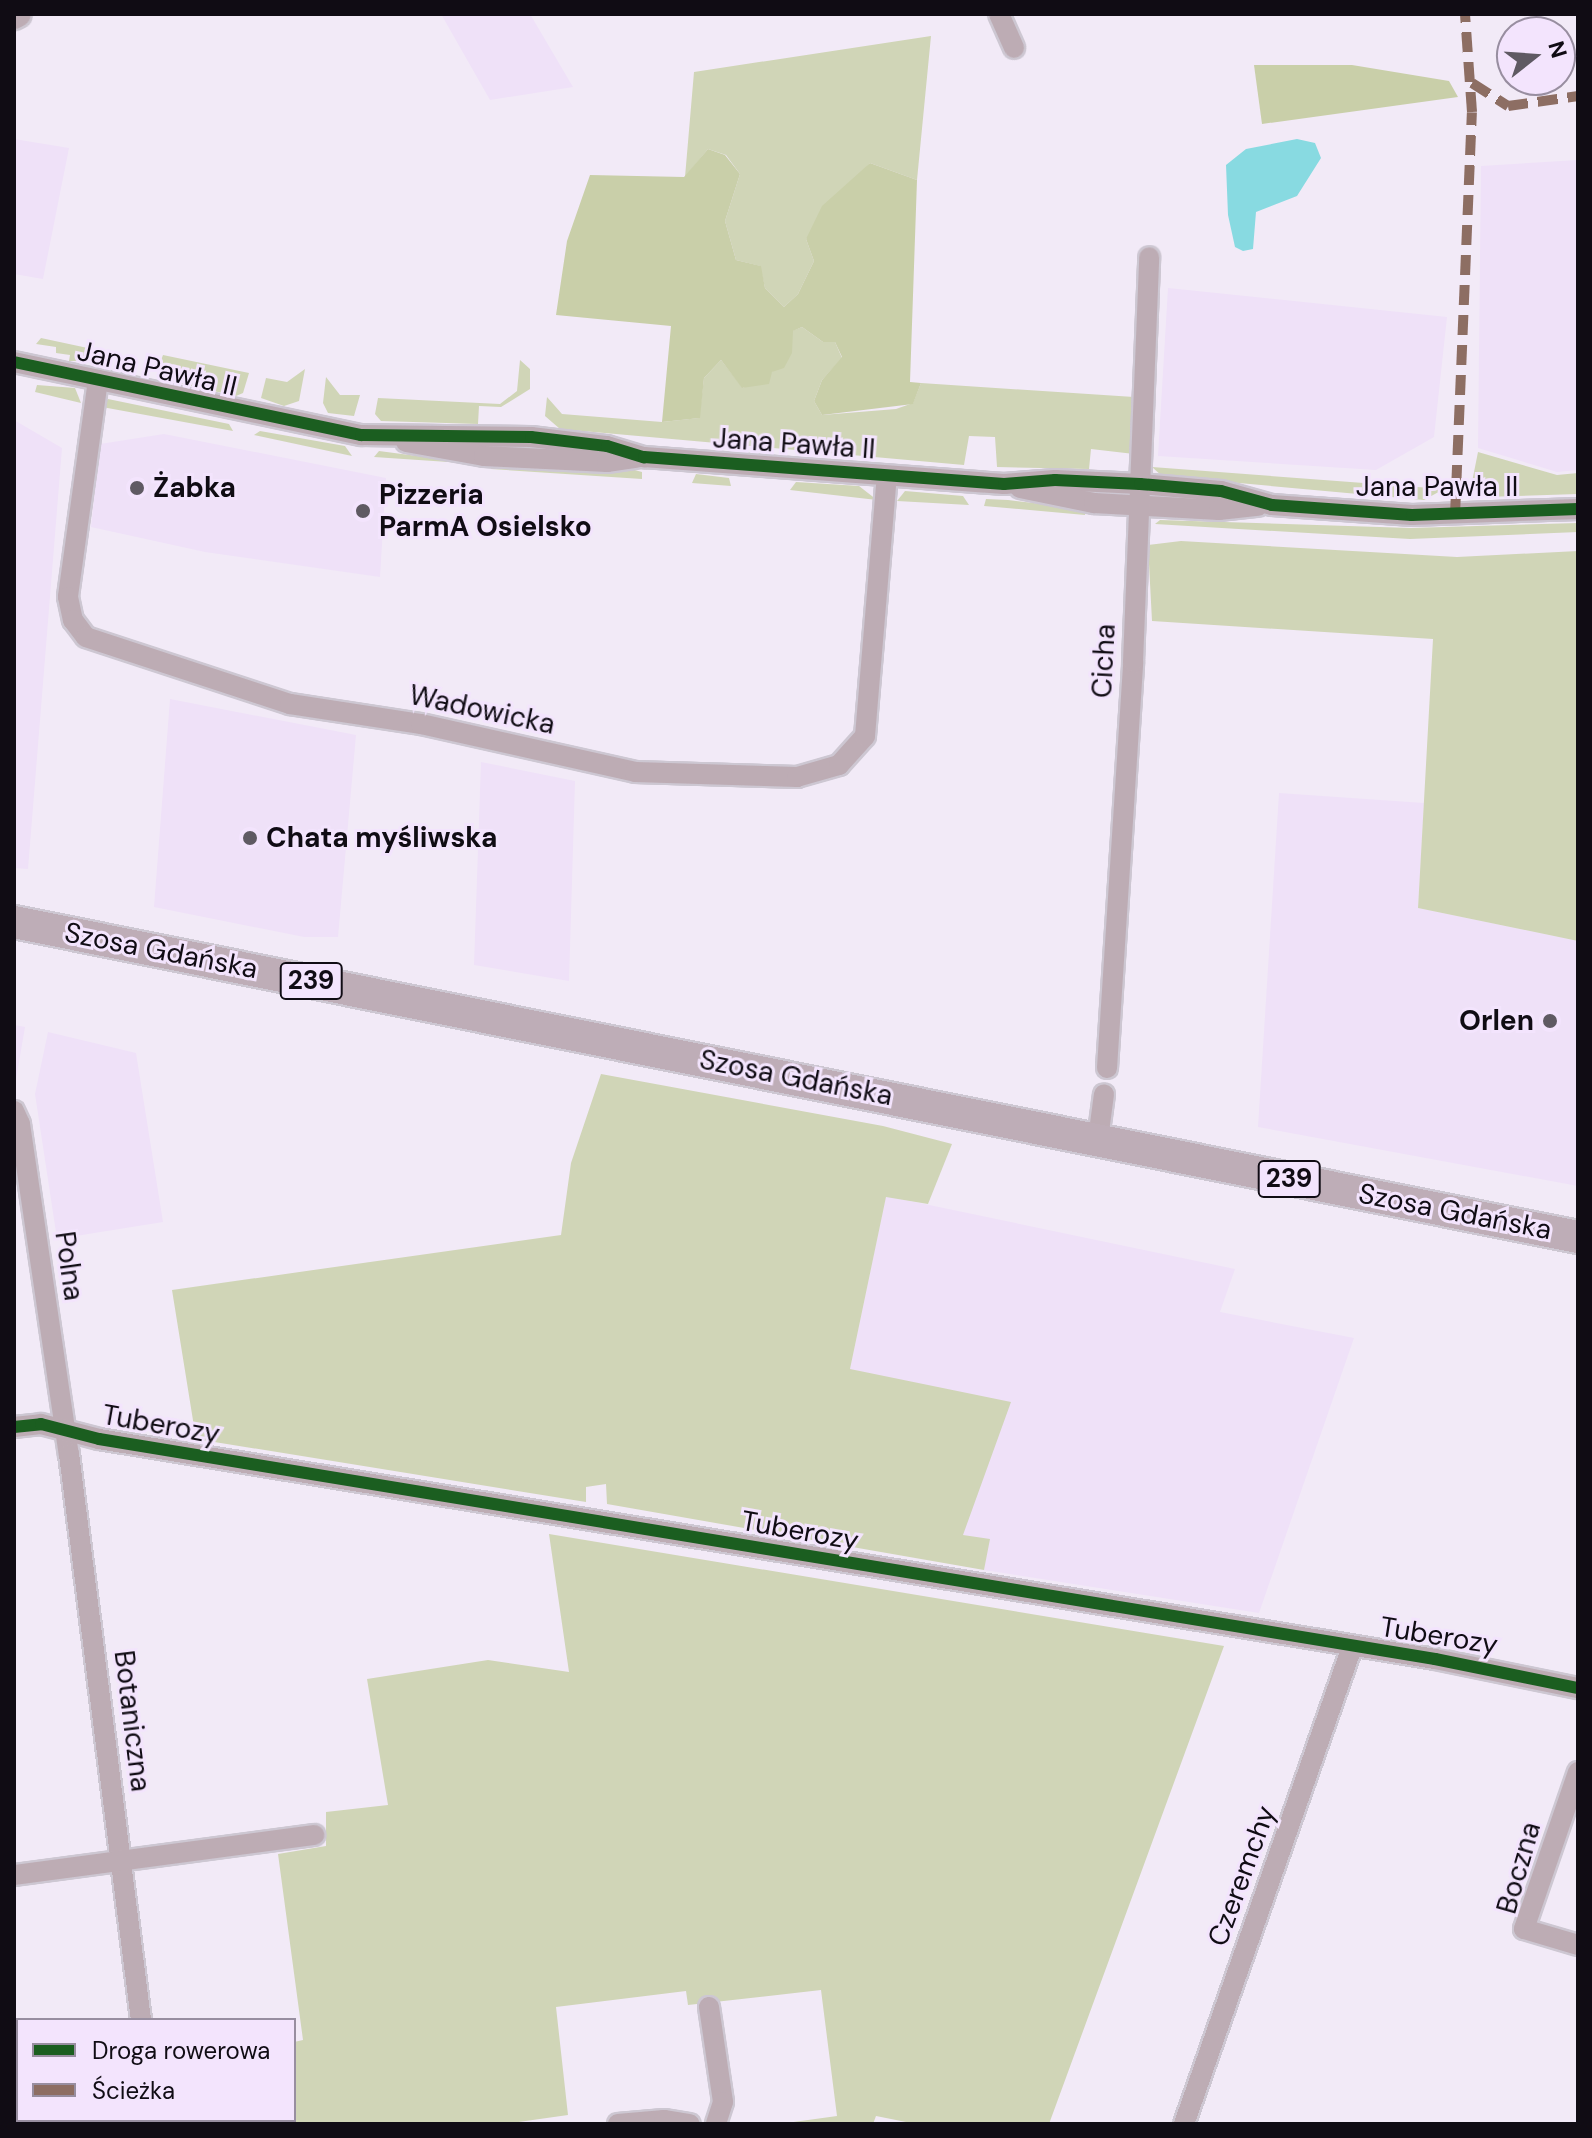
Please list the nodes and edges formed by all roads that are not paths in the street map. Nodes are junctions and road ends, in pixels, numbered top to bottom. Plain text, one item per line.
1 (999, 14) edge
2 (1014, 48) dead end
3 (1149, 257) dead end
4 (14, 362) edge
5 (98, 380) junction
6 (887, 476) junction
7 (1004, 484) junction
8 (1140, 484) junction
9 (1272, 505) junction
10 (1139, 506) junction
11 (1578, 509) edge
12 (14, 922) edge
13 (1107, 1068) dead end
14 (1104, 1094) dead end
15 (14, 1111) edge
16 (1098, 1139) junction
17 (1578, 1237) edge
18 (14, 1427) edge
19 (65, 1430) junction
20 (1352, 1647) junction
21 (1578, 1688) edge
22 (1578, 1772) edge
23 (314, 1835) dead end
24 (121, 1861) junction
25 (14, 1875) edge
26 (1578, 1945) edge
27 (709, 2007) dead end
28 (141, 2018) edge
29 (689, 2123) edge
30 (618, 2124) edge
31 (716, 2124) edge
32 (1184, 2124) edge

1 - 2 street
3 - 8 street, Cicha
4 - 5 street, Jana Pawła II
5 - 6 street, Jana Pawła II
5 - 6 street, Wadowicka
6 - 7 street, Jana Pawła II
7 - 8 street, Jana Pawła II
7 - 10 street, Jana Pawła II
8 - 9 street, Jana Pawła II
8 - 10 street, Cicha
9 - 10 street, Jana Pawła II
9 - 11 street, Jana Pawła II
10 - 13 street, Cicha
12 - 16 main road, Szosa Gdańska / 239
14 - 16 street
15 - 19 street, Polna
16 - 17 main road, Szosa Gdańska / 239
18 - 19 street, Tuberozy
19 - 20 street, Tuberozy
19 - 24 street, Botaniczna
20 - 21 street, Tuberozy
20 - 32 street, Czeremchy
22 - 26 street, Boczna
23 - 24 street
24 - 25 street
24 - 28 street, Botaniczna
27 - 31 street
29 - 30 street

